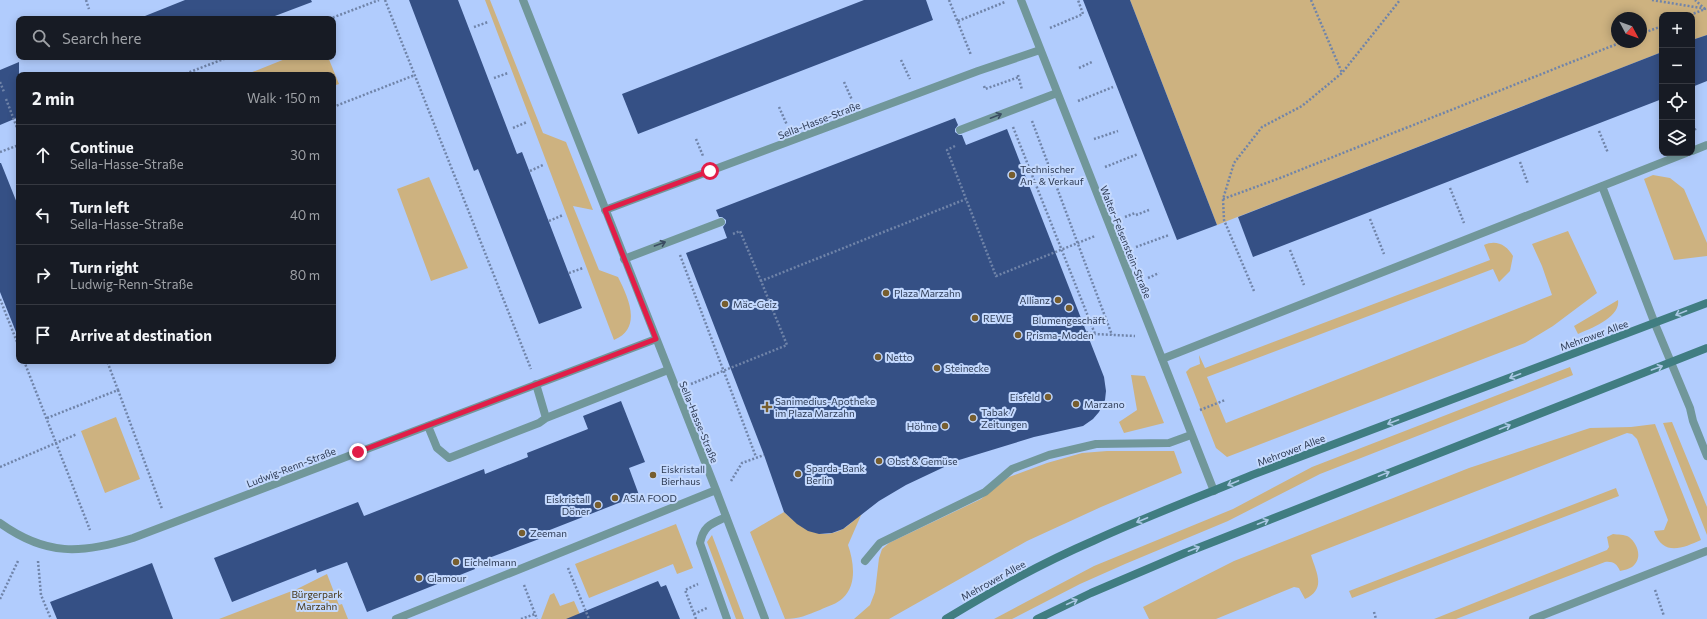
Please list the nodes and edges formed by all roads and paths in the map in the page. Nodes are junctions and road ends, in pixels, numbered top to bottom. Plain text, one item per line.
1 (86, 0) edge
2 (379, 0) edge
3 (385, 0) edge
4 (523, 0) edge
5 (949, 0) edge
6 (1011, 0) edge
7 (1021, 0) edge
8 (1078, 0) edge
9 (1311, 0) edge
10 (1400, 0) edge
11 (1652, 0) edge
12 (1695, 0) edge
13 (89, 9) dead end
14 (1706, 9) edge
15 (1695, 13) edge
16 (336, 16) edge
17 (958, 20) junction
18 (488, 22) dead end
19 (474, 27) dead end
20 (1659, 27) edge
21 (1647, 32) edge
22 (1034, 34) junction
23 (962, 36) dead end
24 (1611, 46) edge
25 (1040, 50) junction
26 (1014, 59) junction
27 (222, 60) edge
28 (1092, 62) dead end
29 (1079, 68) dead end
30 (190, 72) edge
31 (508, 73) dead end
32 (1342, 73) junction
33 (415, 75) junction
34 (494, 78) dead end
35 (0, 82) edge
36 (1113, 87) dead end
37 (4, 92) dead end
38 (1057, 93) junction
39 (6, 99) dead end
40 (1026, 105) junction
41 (336, 107) edge
42 (1062, 108) junction
43 (527, 122) dead end
44 (1011, 123) dead end
45 (16, 125) edge
46 (513, 128) dead end
47 (960, 130) dead end
48 (1118, 131) dead end
49 (1599, 131) dead end
50 (16, 145) edge
51 (1077, 145) junction
52 (1707, 145) edge
53 (947, 150) dead end
54 (1695, 150) edge
55 (0, 152) edge
56 (1608, 153) dead end
57 (1138, 154) dead end
58 (1678, 156) edge
59 (1520, 162) dead end
60 (544, 165) dead end
61 (530, 171) dead end
62 (1088, 174) junction
63 (1528, 184) dead end
64 (1602, 186) junction
65 (1450, 188) dead end
66 (966, 199) junction
67 (1223, 199) junction
68 (605, 210) junction
69 (1149, 210) dead end
70 (563, 215) dead end
71 (1136, 215) dead end
72 (1370, 219) dead end
73 (549, 221) dead end
74 (721, 222) dead end
75 (740, 231) dead end
76 (1169, 235) dead end
77 (1470, 238) junction
78 (1078, 243) junction
79 (1062, 250) junction
80 (1290, 250) dead end
81 (1120, 253) junction
82 (680, 255) dead end
83 (624, 259) junction
84 (583, 268) dead end
85 (1390, 269) junction
86 (569, 273) dead end
87 (761, 281) junction
88 (1254, 291) dead end
89 (0, 299) edge
90 (1310, 301) junction
91 (1707, 303) edge
92 (1655, 324) junction
93 (1086, 332) dead end
94 (1095, 334) junction
95 (1112, 334) junction
96 (1137, 335) dead end
97 (16, 339) edge
98 (656, 339) junction
99 (1707, 348) edge
100 (1162, 359) junction
101 (1671, 363) junction
102 (25, 364) edge
103 (108, 364) edge
104 (668, 370) junction
105 (723, 372) junction
106 (708, 377) dead end
107 (536, 384) junction
108 (118, 390) junction
109 (1225, 400) dead end
110 (1198, 411) dead end
111 (47, 418) junction
112 (546, 418) junction
113 (428, 426) junction
114 (77, 434) dead end
115 (1191, 435) junction
116 (56, 443) junction
117 (764, 455) dead end
118 (1707, 456) edge
119 (756, 457) junction
120 (0, 467) edge
121 (716, 490) junction
122 (1214, 491) junction
123 (161, 508) dead end
124 (726, 517) junction
125 (0, 523) edge
126 (42, 544) junction
127 (92, 549) junction
128 (1707, 551) edge
129 (561, 552) junction
130 (18, 561) dead end
131 (866, 561) dead end
132 (518, 570) junction
133 (1649, 574) junction
134 (699, 584) dead end
135 (0, 599) edge
136 (1374, 612) dead end
137 (535, 614) junction
138 (1664, 616) dead end
139 (51, 619) edge
140 (396, 619) edge
141 (521, 619) edge
142 (537, 619) edge
143 (589, 619) edge
144 (696, 619) edge
145 (727, 619) edge
146 (765, 619) edge
147 (946, 619) edge
148 (1037, 619) edge
149 (1376, 619) edge
150 (1533, 619) edge

1 - 13 path
2 - 16 path
3 - 33 path
4 - 68 street, Sella-Hasse-Straße
5 - 17 path
6 - 17 path
7 - 22 street, Walter-Felsenstein-Straße
8 - 22 path
9 - 32 path
10 - 32 path
11 - 14 path
12 - 14 path
14 - 15 path
17 - 23 path
18 - 19 path
20 - 21 path
22 - 25 street, Walter-Felsenstein-Straße
24 - 67 path
25 - 26 street, Sella-Hasse-Straße
25 - 38 street, Walter-Felsenstein-Straße
26 - 40 path
26 - 68 street, Sella-Hasse-Straße
27 - 30 path
28 - 29 path
31 - 34 path
32 - 67 path
33 - 41 path
33 - 107 path
35 - 37 path
36 - 42 path
38 - 40 street
38 - 42 street, Walter-Felsenstein-Straße
39 - 45 path
47 -> 40 street
40 - 78 path
42 - 51 street, Walter-Felsenstein-Straße
43 - 46 path
44 - 79 path
48 - 51 path
49 - 56 path
50 - 55 path
51 - 62 street, Walter-Felsenstein-Straße
52 - 54 street
53 - 66 path
57 - 62 path
58 - 64 street
59 - 63 path
60 - 61 path
62 - 81 street, Walter-Felsenstein-Straße
64 - 77 street
64 - 92 street
65 - 77 path
66 - 79 path
66 - 87 path
67 - 88 path
68 - 83 street, Sella-Hasse-Straße
69 - 71 path
70 - 73 path
72 - 85 path
83 -> 74 street
75 - 87 path
76 - 81 path
77 - 85 street
78 - 79 path
78 - 95 path
79 - 94 path
80 - 90 path
81 - 100 street, Walter-Felsenstein-Straße
82 - 105 path
83 - 98 street, Sella-Hasse-Straße
84 - 86 path
85 - 90 street
87 - 105 path
89 - 97 path
90 - 100 street
91 -> 92 main road, Mehrower Allee
92 - 101 street
92 -> 122 main road, Mehrower Allee
93 - 94 path
94 - 95 path
95 - 96 path
98 - 104 street, Sella-Hasse-Straße
98 - 107 street, Ludwig-Renn-Straße
99 - 101 main road
100 - 115 street, Walter-Felsenstein-Straße
101 - 118 street
148 -> 101 main road
102 - 111 path
103 - 108 path
104 - 112 street
104 - 121 street, Sella-Hasse-Straße
105 - 106 path
105 - 119 path
107 - 112 street
107 - 113 street, Ludwig-Renn-Straße
108 - 111 path
108 - 123 path
109 - 110 path
111 - 116 path
112 - 113 street
113 - 127 street, Ludwig-Renn-Straße
114 - 116 path
115 - 122 street, Walter-Felsenstein-Straße
115 - 131 street
116 - 120 path
116 - 127 path
117 - 119 path
119 - 121 path
121 - 124 street, Sella-Hasse-Straße
121 - 129 street
122 -> 147 main road, Mehrower Allee
124 - 145 street
124 - 146 street, Sella-Hasse-Straße
125 - 126 street, Ludwig-Renn-Straße
126 - 127 street, Ludwig-Renn-Straße
126 - 139 path
128 - 133 street
129 - 132 street
129 - 143 path
130 - 135 path
132 - 137 path
132 - 140 street
133 - 138 path
133 - 150 street
134 - 144 path
136 - 149 path
137 - 141 path
137 - 142 path

